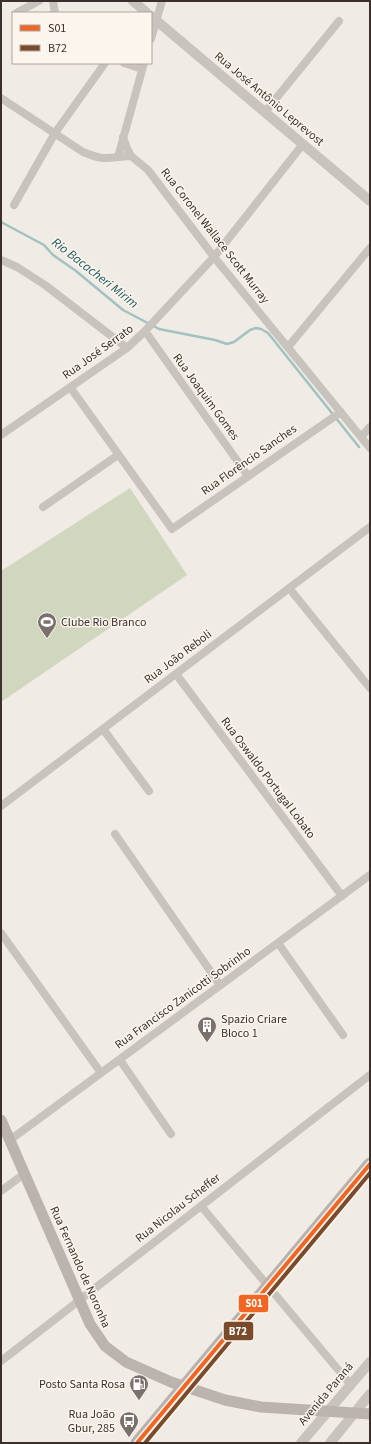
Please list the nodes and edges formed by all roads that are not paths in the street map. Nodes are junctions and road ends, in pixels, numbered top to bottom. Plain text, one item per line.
1 (39, 1) edge
2 (53, 1) edge
3 (133, 1) edge
4 (162, 1) edge
5 (17, 12) edge
6 (55, 12) edge
7 (146, 12) edge
8 (154, 19) edge
9 (339, 21) dead end
10 (152, 32) edge
11 (104, 64) edge
12 (130, 64) edge
13 (143, 66) edge
14 (1, 98) edge
15 (264, 112) junction
16 (55, 133) junction
17 (123, 137) junction
18 (303, 144) junction
19 (131, 156) junction
20 (118, 157) junction
21 (370, 201) edge
22 (14, 205) dead end
23 (370, 248) edge
24 (214, 257) junction
25 (1, 260) edge
26 (148, 327) junction
27 (288, 347) junction
28 (127, 348) junction
29 (70, 387) junction
30 (341, 412) junction
31 (370, 427) edge
32 (1, 435) edge
33 (361, 437) junction
34 (370, 448) edge
35 (118, 455) junction
36 (248, 476) junction
37 (43, 507) dead end
38 (370, 527) edge
39 (289, 588) junction
40 (176, 674) junction
41 (370, 688) edge
42 (103, 729) junction
43 (149, 791) dead end
44 (1, 806) edge
45 (115, 834) dead end
46 (370, 875) edge
47 (342, 896) junction
48 (1, 933) edge
49 (278, 943) junction
50 (220, 985) junction
51 (343, 1035) dead end
52 (120, 1060) junction
53 (101, 1073) junction
54 (370, 1075) edge
55 (1, 1120) edge
56 (171, 1134) dead end
57 (10, 1140) junction
58 (369, 1168) edge
59 (24, 1174) junction
60 (1, 1191) edge
61 (201, 1206) junction
62 (268, 1286) junction
63 (80, 1300) junction
64 (1, 1361) edge
65 (370, 1362) edge
66 (351, 1385) junction
67 (184, 1386) junction
68 (370, 1394) edge
69 (328, 1411) junction
70 (348, 1413) junction
71 (370, 1414) edge
72 (137, 1443) edge
73 (301, 1443) edge
74 (330, 1443) edge

1 - 5 street
2 - 6 street
3 - 7 street
4 - 8 street
8 - 10 street
8 - 15 street, Rua José Antônio Leprevost
9 - 15 street
11 - 16 street
12 - 13 street
13 - 17 street
14 - 16 street
15 - 18 street, Rua José Antônio Leprevost
16 - 20 street
16 - 22 street
17 - 19 street
17 - 20 street
18 - 21 street, Rua José Antônio Leprevost
18 - 24 street, Rua José Serrato
19 - 20 street
19 - 24 street, Rua Coronel Wallace Scott Murray
23 - 27 street
24 - 26 street, Rua José Serrato
24 - 27 street, Rua Coronel Wallace Scott Murray
25 - 28 street
26 - 28 street, Rua José Serrato
26 - 36 street, Rua Joaquim Gomes
27 - 30 street, Rua Coronel Wallace Scott Murray
28 - 29 street, Rua José Serrato
29 - 32 street, Rua José Serrato
29 - 35 street
30 - 33 street, Rua Coronel Wallace Scott Murray
30 - 36 street, Rua Florêncio Sanches
31 - 33 street
33 - 34 street, Rua Coronel Wallace Scott Murray
35 - 36 street, Rua Florêncio Sanches
35 - 37 street
38 - 39 street, Rua João Reboli
39 - 40 street, Rua João Reboli
39 - 41 street
40 - 42 street, Rua João Reboli
40 - 47 street, Rua Oswaldo Portugal Lobato
42 - 43 street
42 - 44 street, Rua João Reboli
45 - 50 street
46 - 47 street, Rua Francisco Zanicotti Sobrinho
47 - 49 street, Rua Francisco Zanicotti Sobrinho
48 - 53 street
49 - 50 street, Rua Francisco Zanicotti Sobrinho
49 - 51 street
50 - 52 street, Rua Francisco Zanicotti Sobrinho
52 - 53 street, Rua Francisco Zanicotti Sobrinho
52 - 56 street
53 - 57 street, Rua Francisco Zanicotti Sobrinho
54 - 61 street, Rua Nicolau Scheffer
55 - 57 main road, Rua Fernando de Noronha
57 - 59 main road, Rua Fernando de Noronha
58 - 62 main road
59 - 60 street
59 - 63 main road, Rua Fernando de Noronha
61 - 62 street
61 - 63 street, Rua Nicolau Scheffer
62 - 66 street
62 - 67 main road
63 - 64 street, Rua Nicolau Scheffer
63 - 67 main road, Rua Fernando de Noronha
65 - 66 street, Avenida Paraná
66 - 69 street, Avenida Paraná
67 - 69 main road, Rua Fernando de Noronha
67 - 72 main road
68 - 70 street
69 - 70 main road, Rua Fernando de Noronha
69 - 73 street, Avenida Paraná
70 - 71 main road, Rua Fernando de Noronha
70 - 74 street

